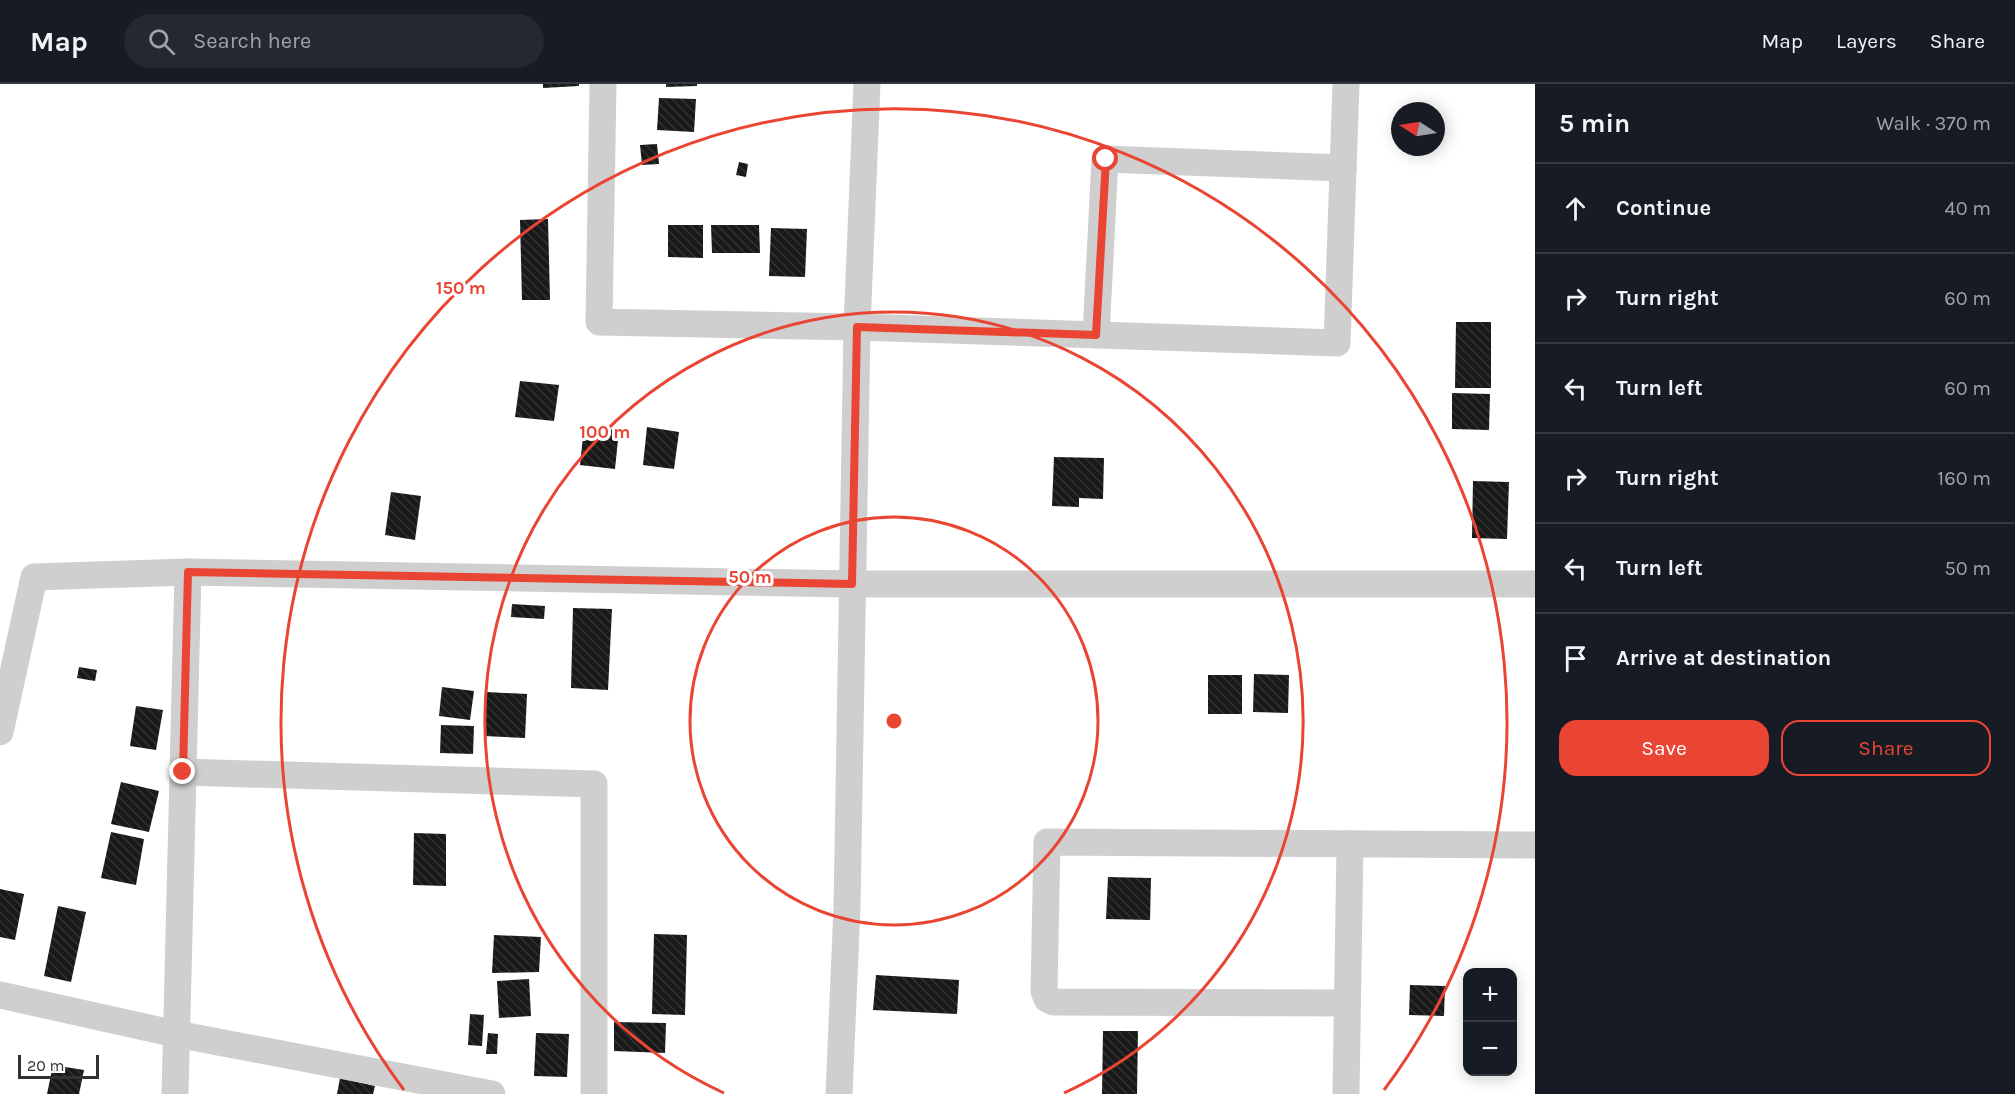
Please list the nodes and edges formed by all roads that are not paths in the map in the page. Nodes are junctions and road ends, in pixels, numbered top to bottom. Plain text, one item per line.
1 (603, 84) edge
2 (867, 84) edge
3 (1346, 84) edge
4 (1343, 168) junction
5 (857, 327) junction
6 (1096, 335) junction
7 (188, 572) junction
8 (852, 584) junction
9 (1535, 584) edge
10 (0, 732) edge
11 (183, 772) junction
12 (1350, 844) junction
13 (1535, 845) edge
14 (0, 995) edge
15 (1347, 1003) junction
16 (177, 1034) junction
17 (175, 1094) edge
18 (492, 1094) edge
19 (594, 1094) edge
20 (839, 1094) edge
21 (1346, 1094) edge

1 - 5 street
2 - 5 street
3 - 4 street
4 - 6 street
4 - 6 street
5 - 6 street
5 - 8 street
7 - 8 street
7 - 10 street
7 - 11 street
8 - 9 street
8 - 20 street
11 - 16 street
11 - 19 street
12 - 13 street
12 - 15 street
12 - 15 street
14 - 16 street
15 - 21 street
16 - 17 street
16 - 18 street

